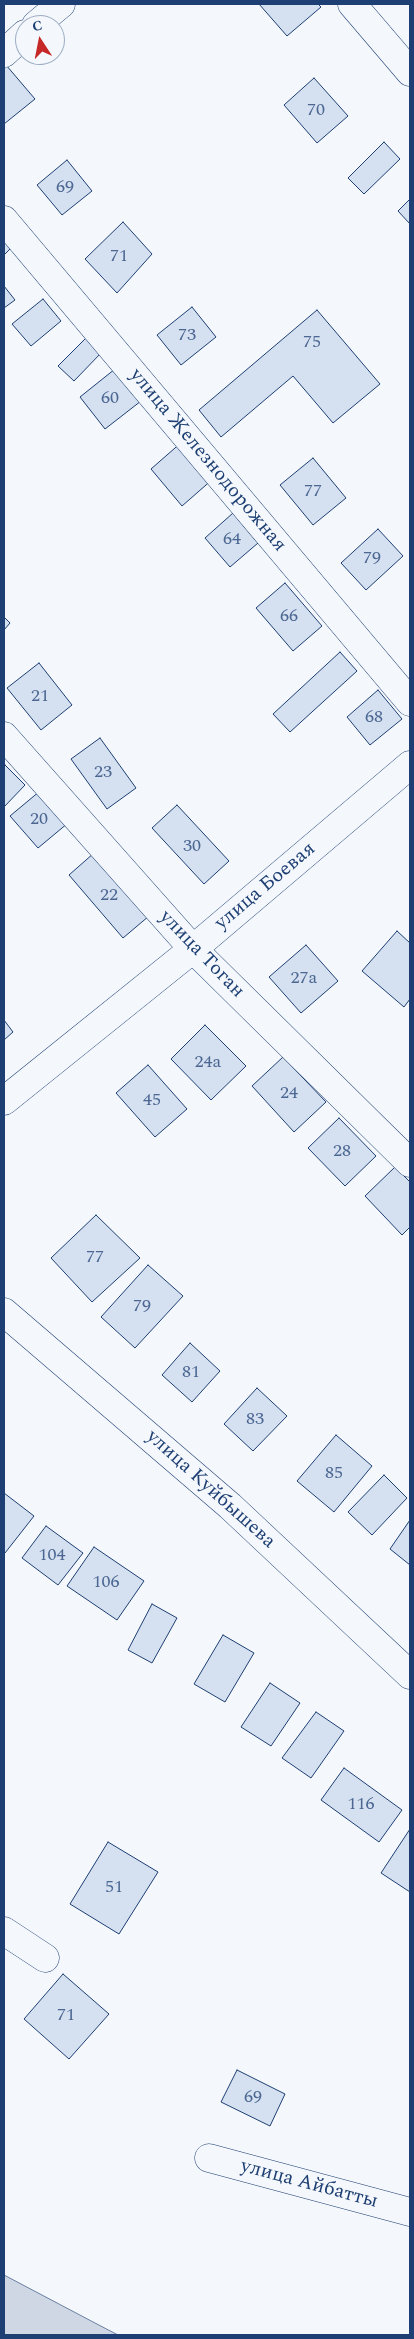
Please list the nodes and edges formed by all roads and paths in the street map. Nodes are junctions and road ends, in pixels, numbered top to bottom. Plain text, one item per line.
1 (61, 4) edge
2 (352, 4) edge
3 (48, 15) edge
4 (15, 43) edge
5 (4, 53) edge
6 (410, 72) edge
7 (4, 220) edge
8 (410, 702) edge
9 (4, 736) edge
10 (410, 765) edge
11 (193, 950) junction
12 (4, 1101) edge
13 (410, 1163) edge
14 (4, 1312) edge
15 (410, 1675) edge
16 (4, 1931) edge
17 (45, 1958) dead end
18 (209, 2158) dead end
19 (410, 2212) edge

1 - 3 street
2 - 6 street
4 - 5 street
7 - 8 street, улица Железнодорожная
9 - 11 street, улица Тоган
10 - 11 street, улица Боевая
11 - 12 street, улица Боевая
11 - 13 street, улица Тоган
14 - 15 street, улица Куйбышева
16 - 17 street
18 - 19 street, улица Айбатты

